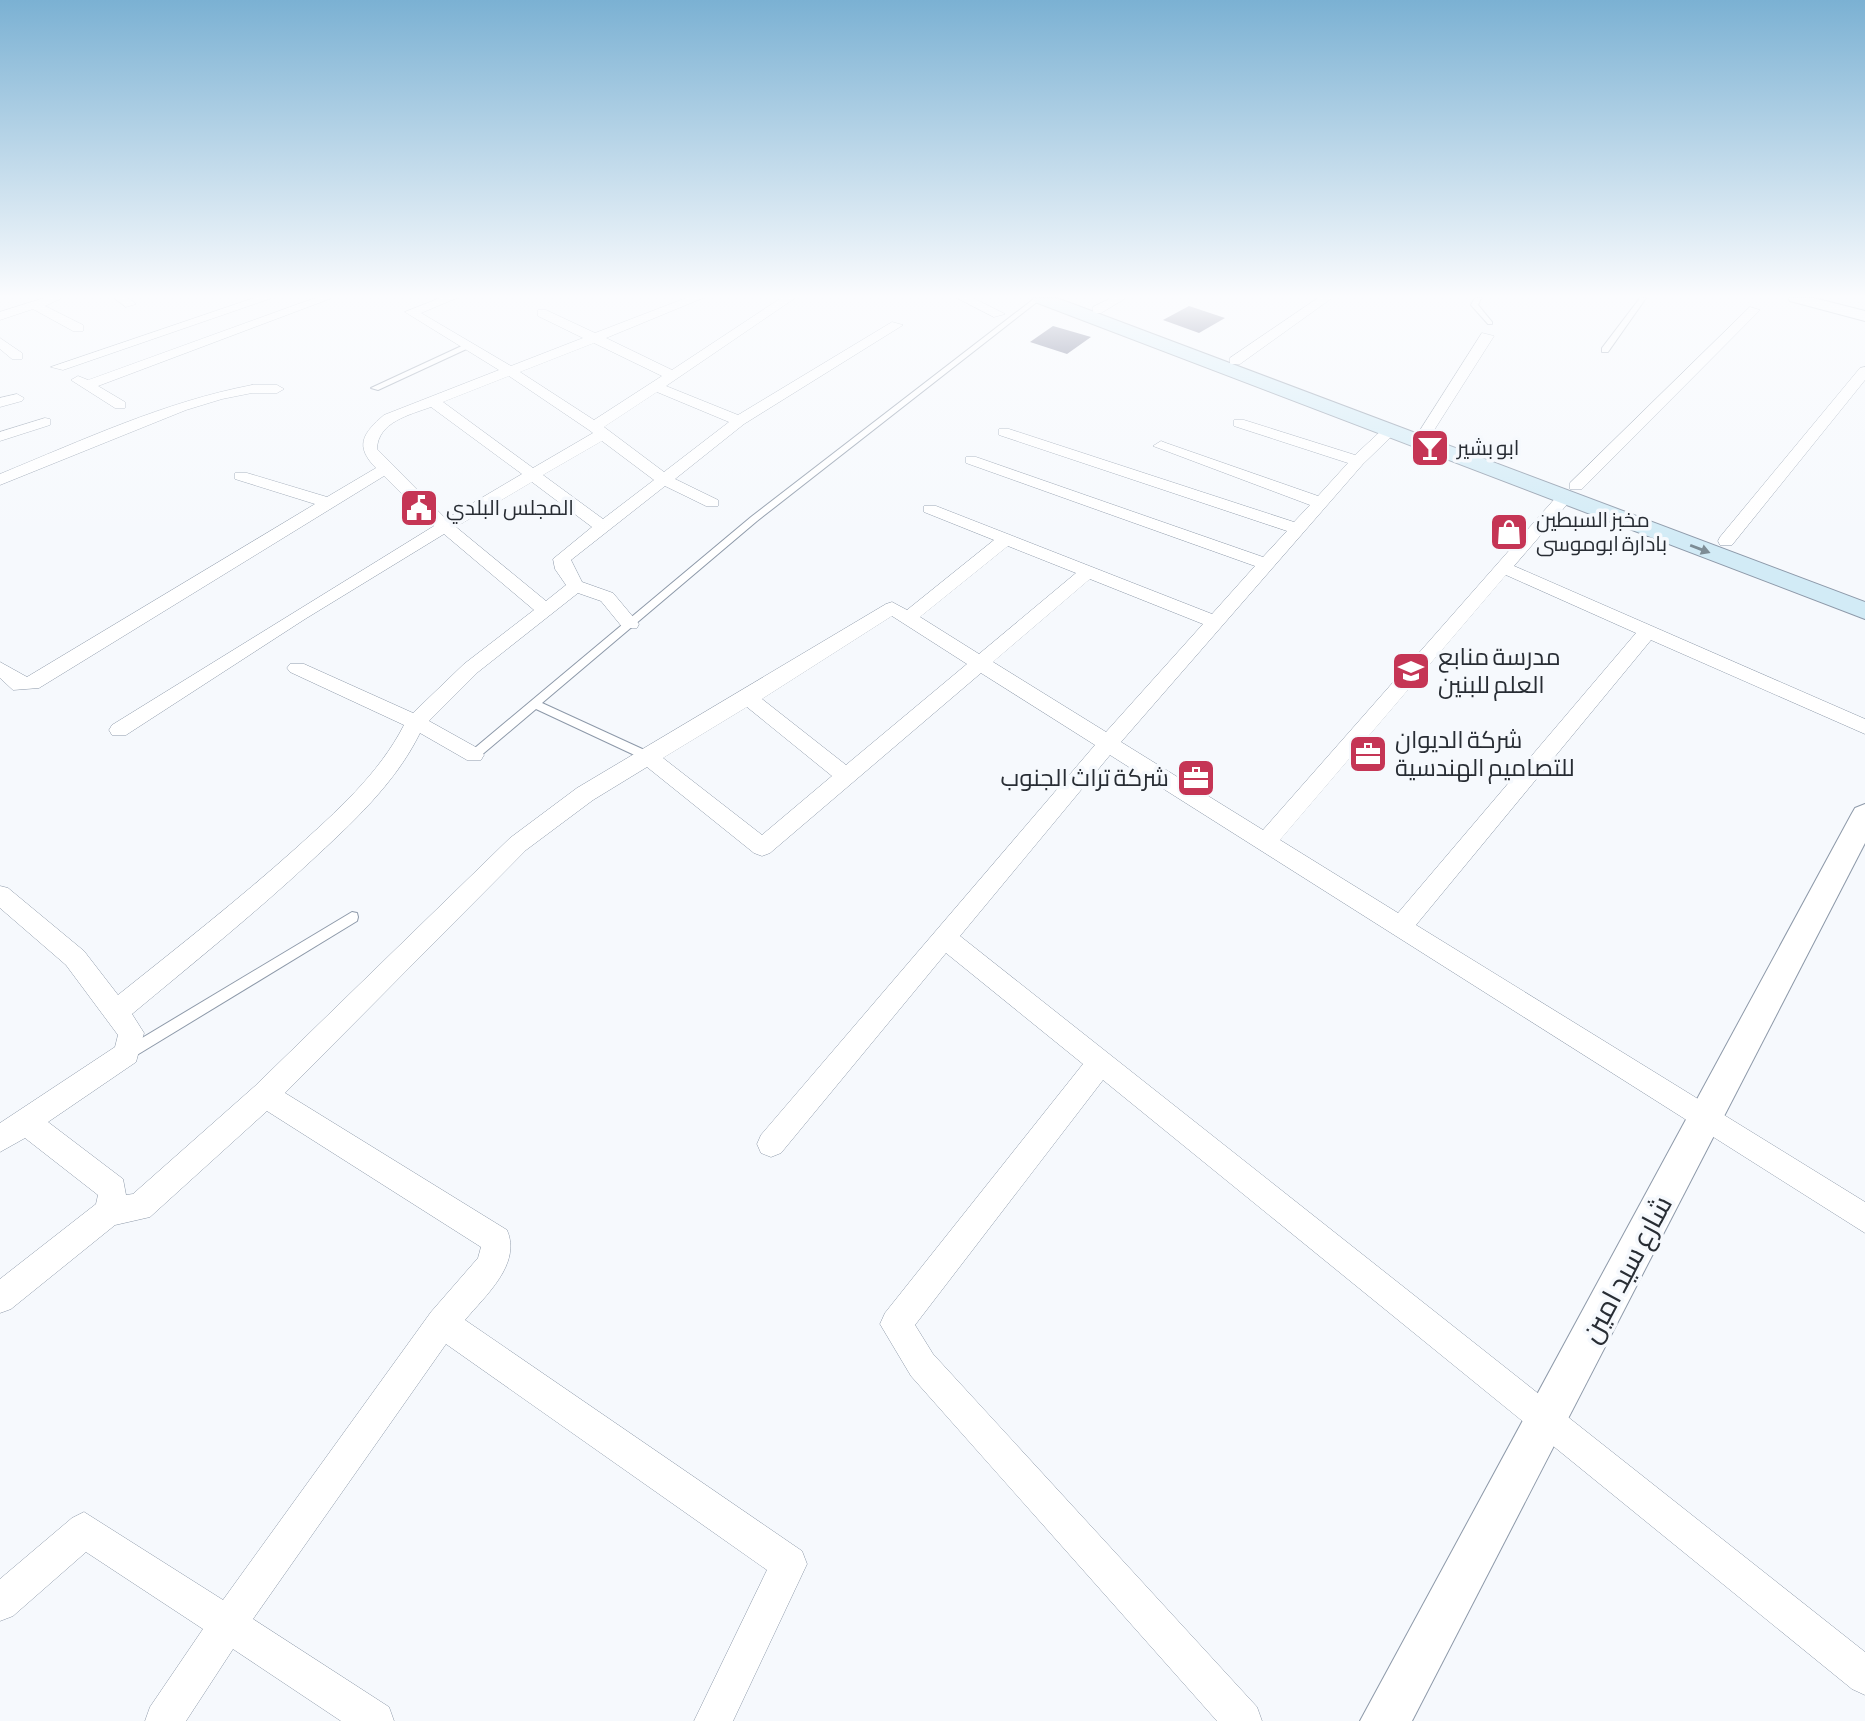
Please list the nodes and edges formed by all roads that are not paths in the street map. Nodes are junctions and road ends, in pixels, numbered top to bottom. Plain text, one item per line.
1 (76, 378) edge
2 (105, 378) edge
3 (397, 378) edge
4 (491, 378) edge
5 (521, 378) edge
6 (667, 378) edge
7 (810, 378) edge
8 (936, 378) edge
9 (1251, 378) edge
10 (1284, 378) edge
11 (1459, 378) edge
12 (1685, 378) edge
13 (1859, 378) edge
14 (87, 385) junction
15 (655, 386) junction
16 (375, 388) dead end
17 (277, 389) dead end
18 (17, 398) dead end
19 (432, 401) junction
20 (0, 403) edge
21 (120, 405) dead end
22 (740, 421) junction
23 (45, 422) dead end
24 (1239, 423) dead end
25 (598, 430) junction
26 (1389, 431) junction
27 (1004, 432) dead end
28 (1426, 432) junction
29 (0, 437) edge
30 (1161, 446) dead end
31 (971, 460) dead end
32 (1358, 461) junction
33 (385, 469) junction
34 (533, 474) junction
35 (241, 476) dead end
36 (663, 478) junction
37 (0, 480) edge
38 (1570, 492) junction
39 (328, 503) junction
40 (712, 503) dead end
41 (1321, 503) junction
42 (930, 509) dead end
43 (443, 525) junction
44 (603, 527) junction
45 (1298, 529) junction
46 (1006, 539) junction
47 (1726, 541) junction
48 (1267, 564) junction
49 (1502, 567) junction
50 (1088, 572) junction
51 (576, 586) junction
52 (1865, 594) edge
53 (546, 610) junction
54 (1865, 611) edge
55 (908, 618) junction
56 (1216, 622) junction
57 (629, 624) junction
58 (1648, 631) junction
59 (978, 662) junction
60 (297, 667) dead end
61 (0, 668) edge
62 (748, 698) junction
63 (535, 704) junction
64 (416, 722) junction
65 (1865, 727) edge
66 (119, 730) dead end
67 (1108, 743) junction
68 (474, 755) joint
69 (647, 756) junction
70 (847, 777) junction
71 (1865, 815) edge
72 (1265, 842) junction
73 (0, 895) edge
74 (352, 917) dead end
75 (1400, 927) junction
76 (946, 939) junction
77 (114, 1013) junction
78 (127, 1054) junction
79 (1100, 1063) junction
80 (265, 1095) junction
81 (1705, 1119) junction
82 (28, 1123) junction
83 (0, 1139) edge
84 (771, 1144) dead end
85 (109, 1212) junction
86 (1865, 1219) edge
87 (0, 1298) edge
88 (442, 1323) junction
89 (1546, 1421) junction
90 (0, 1603) edge
91 (227, 1625) junction
92 (1865, 1676) edge
93 (164, 1721) edge
94 (375, 1721) edge
95 (713, 1721) edge
96 (1244, 1721) edge
97 (1385, 1721) edge

1 - 14 street
2 - 14 street
3 - 16 lane
4 - 19 street
5 - 25 street
6 - 15 street
7 - 22 street
8 - 57 lane
9 - 26 main road
10 - 28 main road
11 - 28 street
12 - 38 street
13 - 47 street
14 - 21 street
15 - 22 street
15 - 25 street
17 - 37 street
18 - 20 street
19 - 33 street
19 - 34 street
22 - 36 street
23 - 29 street
24 - 32 street
25 - 34 street
25 - 36 street
26 - 32 street
26 - 38 main road
27 - 45 street
28 - 38 main road
30 - 41 street
31 - 48 street
32 - 41 street
33 - 39 street
33 - 43 street
34 - 43 street
34 - 44 street
35 - 39 street
36 - 40 street
36 - 44 street
38 - 47 main road
38 - 49 street
38 -> 54 main road
39 - 61 street
41 - 45 street
42 - 46 street
43 - 53 street
43 - 66 street
44 - 51 street
45 - 48 street
46 - 50 street
46 - 55 street
47 - 52 main road
48 - 56 street
49 - 58 street
49 - 72 street
50 - 56 street
50 - 59 street
51 - 53 street
51 - 57 street
53 - 64 street
55 - 59 street
55 - 62 street
56 - 67 street
57 - 63 lane
58 - 65 street
58 - 75 street
59 - 67 street
59 - 70 street
60 - 64 street
62 - 69 street
62 - 70 street
63 - 68 lane
63 - 69 lane
64 - 68 street
64 - 77 street
67 - 72 street
67 - 76 street
69 - 70 street
69 - 80 street
71 - 81 street, شارع سيد امين
72 - 75 street
73 - 77 street
74 - 78 lane
75 - 81 street
76 - 79 street
76 - 84 street
77 - 78 street
78 - 82 street
79 - 89 street
79 - 96 street
80 - 85 street
80 - 88 street
81 - 86 street
81 - 89 street, شارع سيد امين
82 - 83 street
82 - 85 street
85 - 87 street
88 - 91 street
88 - 95 street
89 - 92 street
89 - 97 street, شارع سيد امين
90 - 91 street
91 - 93 street
91 - 94 street

